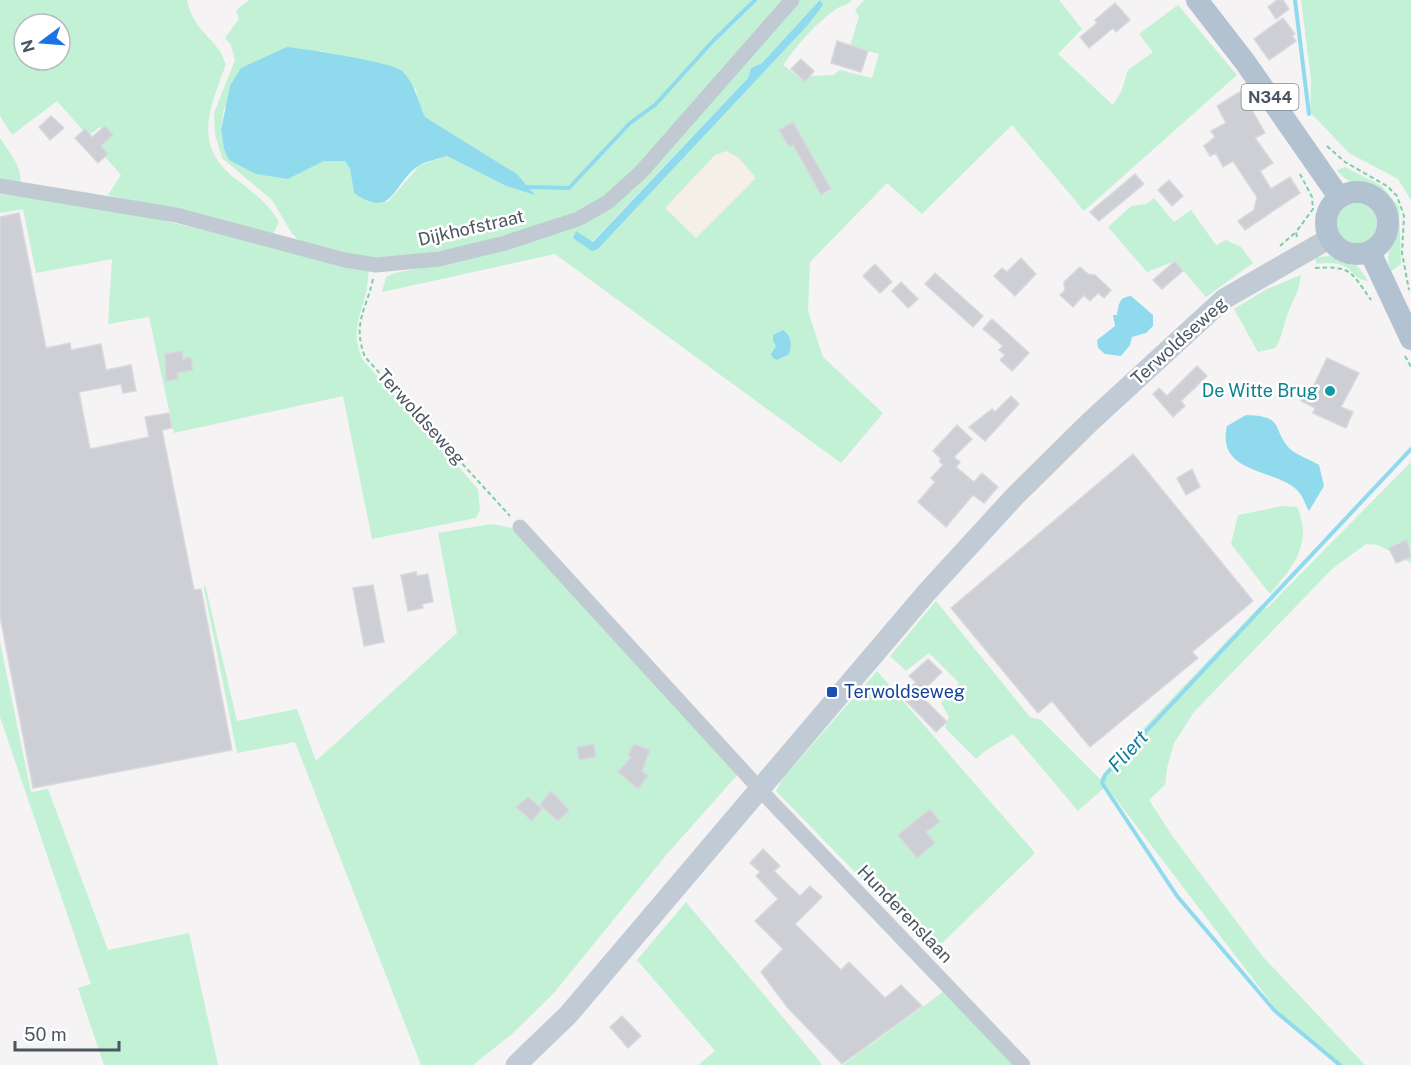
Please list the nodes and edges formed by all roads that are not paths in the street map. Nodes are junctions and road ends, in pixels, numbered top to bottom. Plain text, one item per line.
1 (792, 0) edge
2 (1197, 0) edge
3 (0, 186) edge
4 (1339, 198) junction
5 (1330, 238) junction
6 (1370, 252) junction
7 (1411, 339) edge
8 (520, 527) road end
9 (759, 789) junction
10 (516, 1065) edge
11 (1023, 1065) edge

1 - 3 street, Dijkhofstraat
2 - 4 main road, N344
4 - 5 main road
4 - 6 main road
5 - 6 main road
5 - 9 main road, Terwoldseweg
6 - 7 main road
8 - 9 street
9 - 10 main road, Terwoldseweg
9 - 11 street, Hunderenslaan

